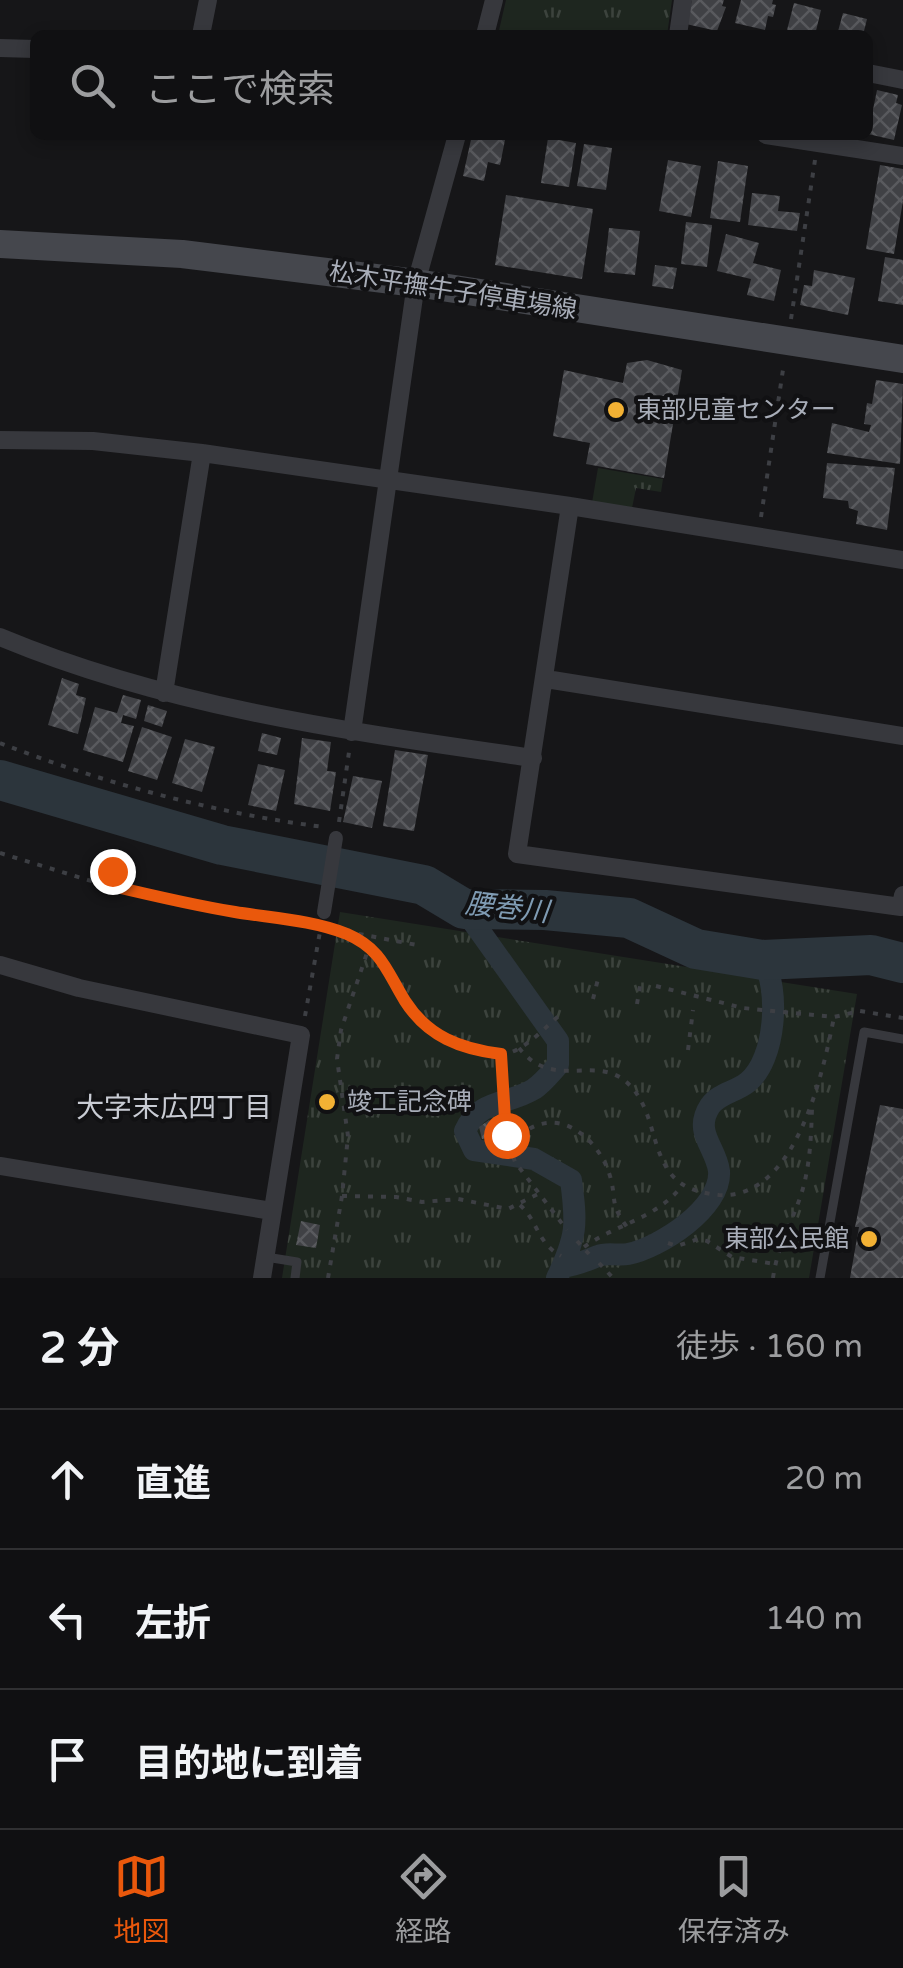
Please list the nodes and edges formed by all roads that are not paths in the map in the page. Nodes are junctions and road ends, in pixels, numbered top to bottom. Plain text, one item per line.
1 (208, 0) edge
2 (494, 0) edge
3 (683, 0) edge
4 (202, 30) edge
5 (485, 30) edge
6 (683, 30) edge
7 (0, 48) edge
8 (30, 49) edge
9 (873, 73) edge
10 (903, 80) edge
11 (457, 140) edge
12 (799, 140) edge
13 (903, 156) edge
14 (0, 244) edge
15 (416, 283) junction
16 (903, 359) edge
17 (0, 440) edge
18 (202, 454) junction
19 (386, 481) junction
20 (570, 506) junction
21 (903, 560) edge
22 (0, 637) edge
23 (546, 679) junction
24 (164, 694) junction
25 (352, 732) junction
26 (903, 736) edge
27 (533, 758) junction
28 (336, 838) dead end
29 (903, 895) edge
30 (322, 919) road end
31 (0, 965) edge
32 (903, 1039) edge
33 (0, 1166) edge
34 (272, 1211) junction
35 (266, 1257) junction
36 (262, 1278) edge
37 (294, 1278) edge
38 (820, 1278) edge

1 - 4 street
2 - 5 street
3 - 6 street
7 - 8 street
9 - 10 street
11 - 15 street
12 - 13 street
14 - 15 main road, 松木平撫牛子停車場線
15 - 16 main road, 松木平撫牛子停車場線
15 - 19 street
17 - 18 street
18 - 19 street
18 - 24 street
19 - 20 street
19 - 25 street
20 - 21 street
20 - 23 street
22 - 24 street
23 - 26 street
23 - 27 street
24 - 25 street
25 - 27 street
27 - 29 street
28 - 30 street
31 - 34 street
32 - 38 lane
33 - 34 street
34 - 35 street
35 - 36 street
35 - 37 lane

